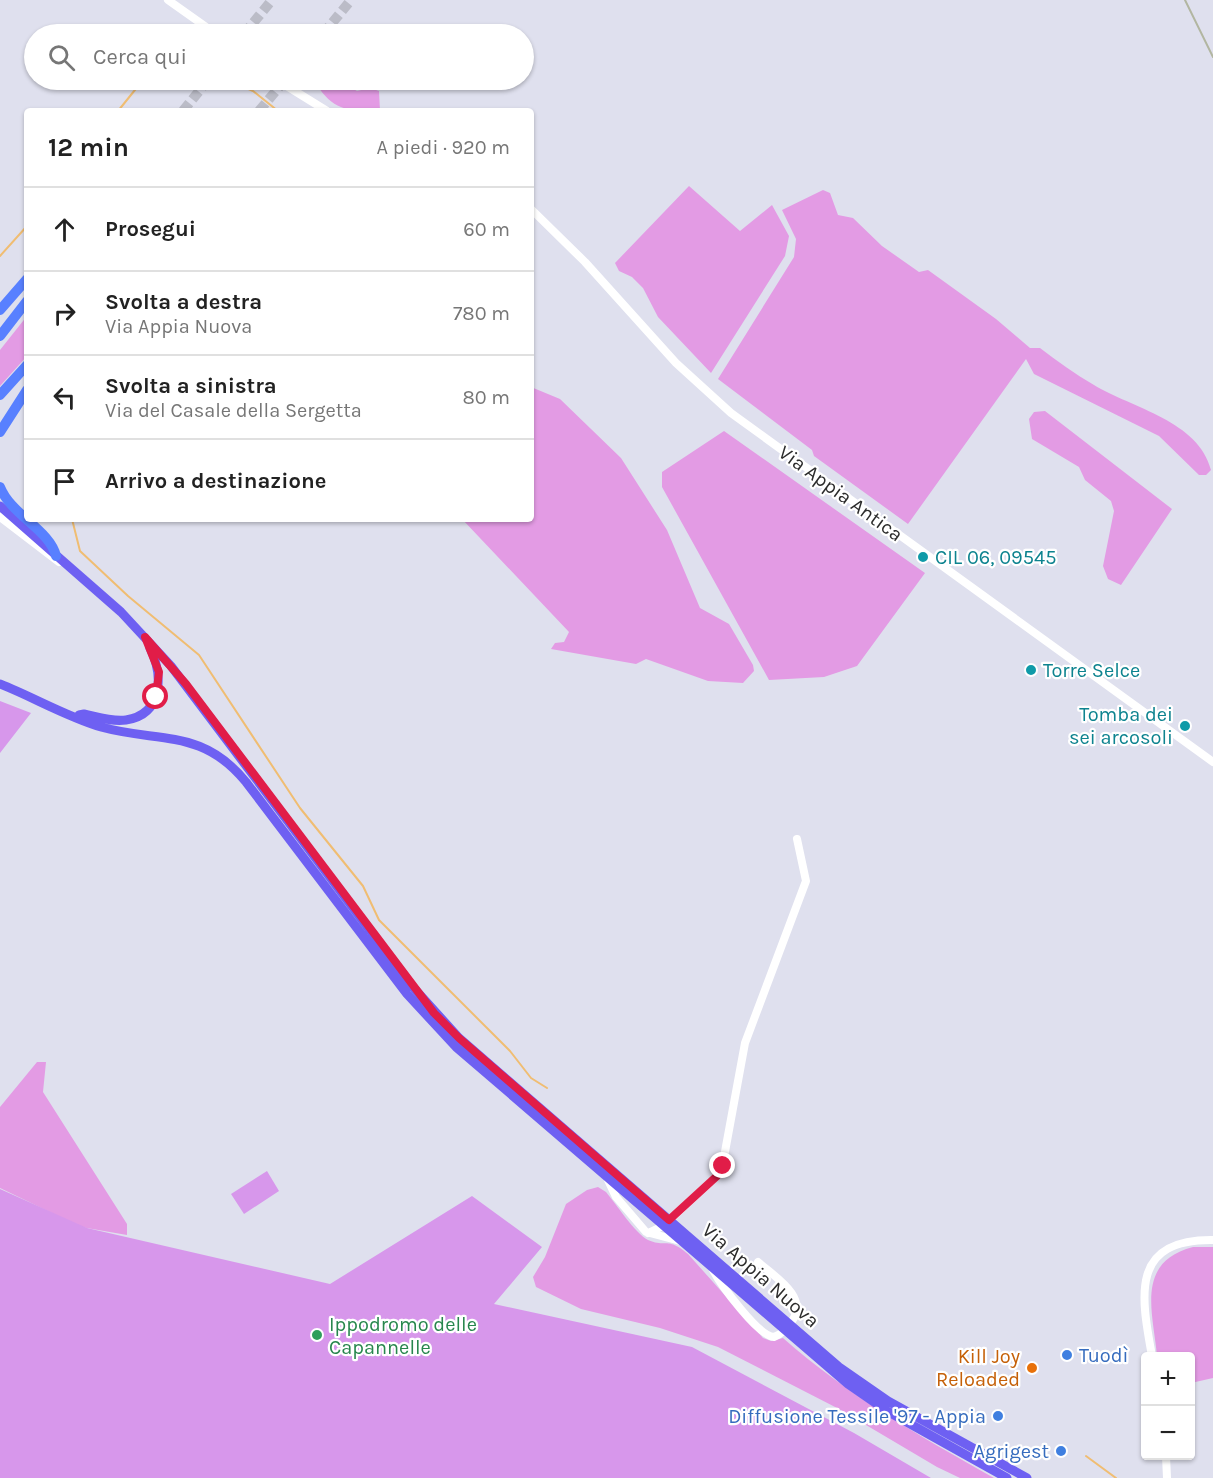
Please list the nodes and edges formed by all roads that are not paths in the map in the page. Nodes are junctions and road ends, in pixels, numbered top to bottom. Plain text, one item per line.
1 (168, 0) edge
2 (202, 24) edge
3 (293, 90) edge
4 (322, 108) edge
5 (534, 212) edge
6 (24, 282) edge
7 (24, 305) edge
8 (0, 310) edge
9 (0, 336) edge
10 (24, 368) edge
11 (0, 395) edge
12 (24, 395) edge
13 (0, 432) edge
14 (0, 487) edge
15 (0, 507) edge
16 (0, 517) edge
17 (24, 518) edge
18 (29, 522) edge
19 (56, 556) junction
20 (78, 574) junction
21 (145, 637) junction
22 (0, 684) edge
23 (76, 716) junction
24 (1213, 762) edge
25 (797, 839) dead end
26 (608, 1180) junction
27 (666, 1223) junction
28 (648, 1233) junction
29 (1213, 1240) edge
30 (680, 1241) junction
31 (758, 1262) dead end
32 (712, 1268) junction
33 (787, 1328) junction
34 (1151, 1352) edge
35 (1166, 1460) edge
36 (1007, 1478) edge
37 (1027, 1478) edge
38 (1167, 1478) edge

1 - 2 street
3 - 4 street
5 - 24 street, Via Appia Antica
6 - 8 highway
7 - 9 highway
10 - 11 highway
12 - 13 highway
14 - 17 highway
15 - 19 main road, Via Appia Nuova
16 - 20 street, Via Appia Nuova
18 - 19 highway
19 - 20 main road, Via Appia Nuova
20 - 21 main road, Via Appia Nuova
21 - 23 main road
21 - 27 main road, Via Appia Nuova
22 - 23 main road, Via Appia Nuova
23 - 26 main road, Via Appia Nuova
25 - 27 street
26 - 27 main road, Via Appia Nuova
26 - 28 street
27 - 28 street
27 - 30 main road, Via Appia Nuova
27 - 33 main road, Via Appia Nuova
28 - 30 street
29 - 34 street
30 - 32 main road, Via Appia Nuova
31 - 33 street
32 - 33 main road, Via Appia Nuova
32 - 33 street
33 - 36 main road, Via Appia Nuova
33 - 37 main road, Via Appia Nuova
35 - 38 street

